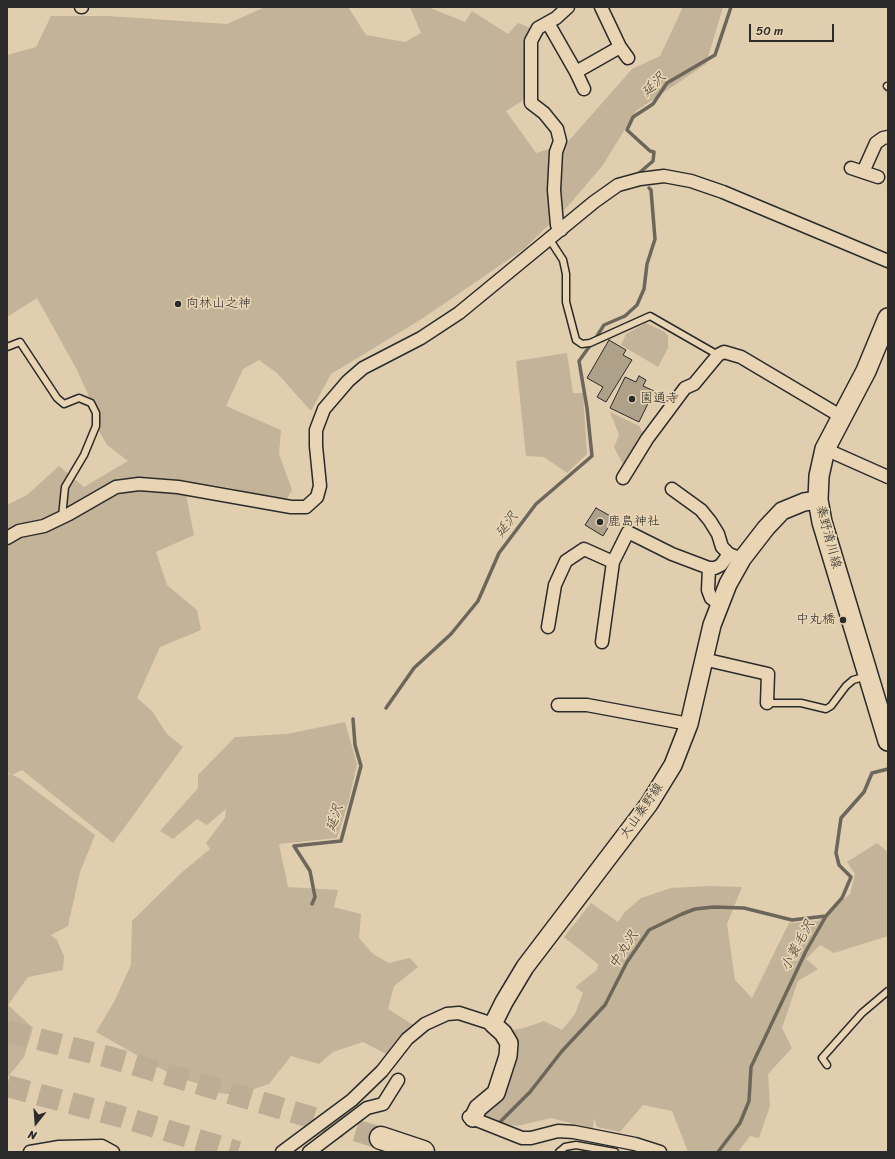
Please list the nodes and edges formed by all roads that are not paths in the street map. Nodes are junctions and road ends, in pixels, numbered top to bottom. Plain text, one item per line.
1 (568, 7) edge
2 (600, 7) edge
3 (548, 23) junction
4 (620, 47) junction
5 (628, 58) dead end
6 (576, 72) junction
7 (584, 88) dead end
8 (888, 138) edge
9 (851, 168) dead end
10 (863, 172) junction
11 (878, 177) dead end
12 (561, 230) junction
13 (550, 240) junction
14 (888, 261) edge
15 (888, 318) edge
16 (7, 347) edge
17 (718, 355) junction
18 (842, 417) junction
19 (825, 449) junction
20 (888, 477) edge
21 (623, 478) dead end
22 (672, 489) dead end
23 (818, 500) junction
24 (62, 517) junction
25 (7, 538) edge
26 (735, 556) junction
27 (613, 562) junction
28 (709, 568) junction
29 (719, 604) junction
30 (548, 627) dead end
31 (602, 642) dead end
32 (703, 659) junction
33 (868, 676) junction
34 (882, 701) edge
35 (767, 703) joint
36 (558, 705) dead end
37 (689, 724) junction
38 (888, 741) edge
39 (888, 991) edge
40 (493, 1024) junction
41 (828, 1064) dead end
42 (398, 1080) dead end
43 (471, 1118) joint
44 (381, 1138) tunnel mouth
45 (599, 1143) junction
46 (30, 1152) edge
47 (113, 1152) edge
48 (282, 1152) edge
49 (309, 1152) edge
50 (423, 1152) edge
51 (558, 1152) edge
52 (615, 1152) edge
53 (660, 1152) edge

1 - 3 street
2 - 4 street
3 - 6 street
3 - 12 street
4 - 5 street
4 - 6 street
6 - 7 street
8 - 10 street
9 - 10 street
10 - 11 street
12 - 13 street
12 - 14 street
13 - 17 lane
13 - 24 street
15 - 18 main road, 秦野清川線
16 - 24 lane
17 - 18 street
17 - 21 street
18 - 19 main road, 秦野清川線
19 - 20 street
19 - 23 main road, 秦野清川線
22 - 26 street
23 - 26 main road, 大山秦野線
23 - 33 main road, 秦野清川線
24 - 25 street
26 - 28 street
26 - 29 main road, 大山秦野線
27 - 28 street
27 - 30 street
27 - 31 street
28 - 29 street
29 - 32 main road, 大山秦野線
32 - 35 street
32 - 37 main road, 大山秦野線
33 - 34 main road, 秦野清川線
33 - 35 lane
34 - 38 main road, 秦野清川線
36 - 37 street
37 - 40 main road, 大山秦野線
39 - 41 lane
40 - 43 main road
40 - 48 street
42 - 49 street
43 - 45 street
44 - 50 highway
45 - 51 lane
45 - 52 lane
45 - 53 street
46 - 47 street

